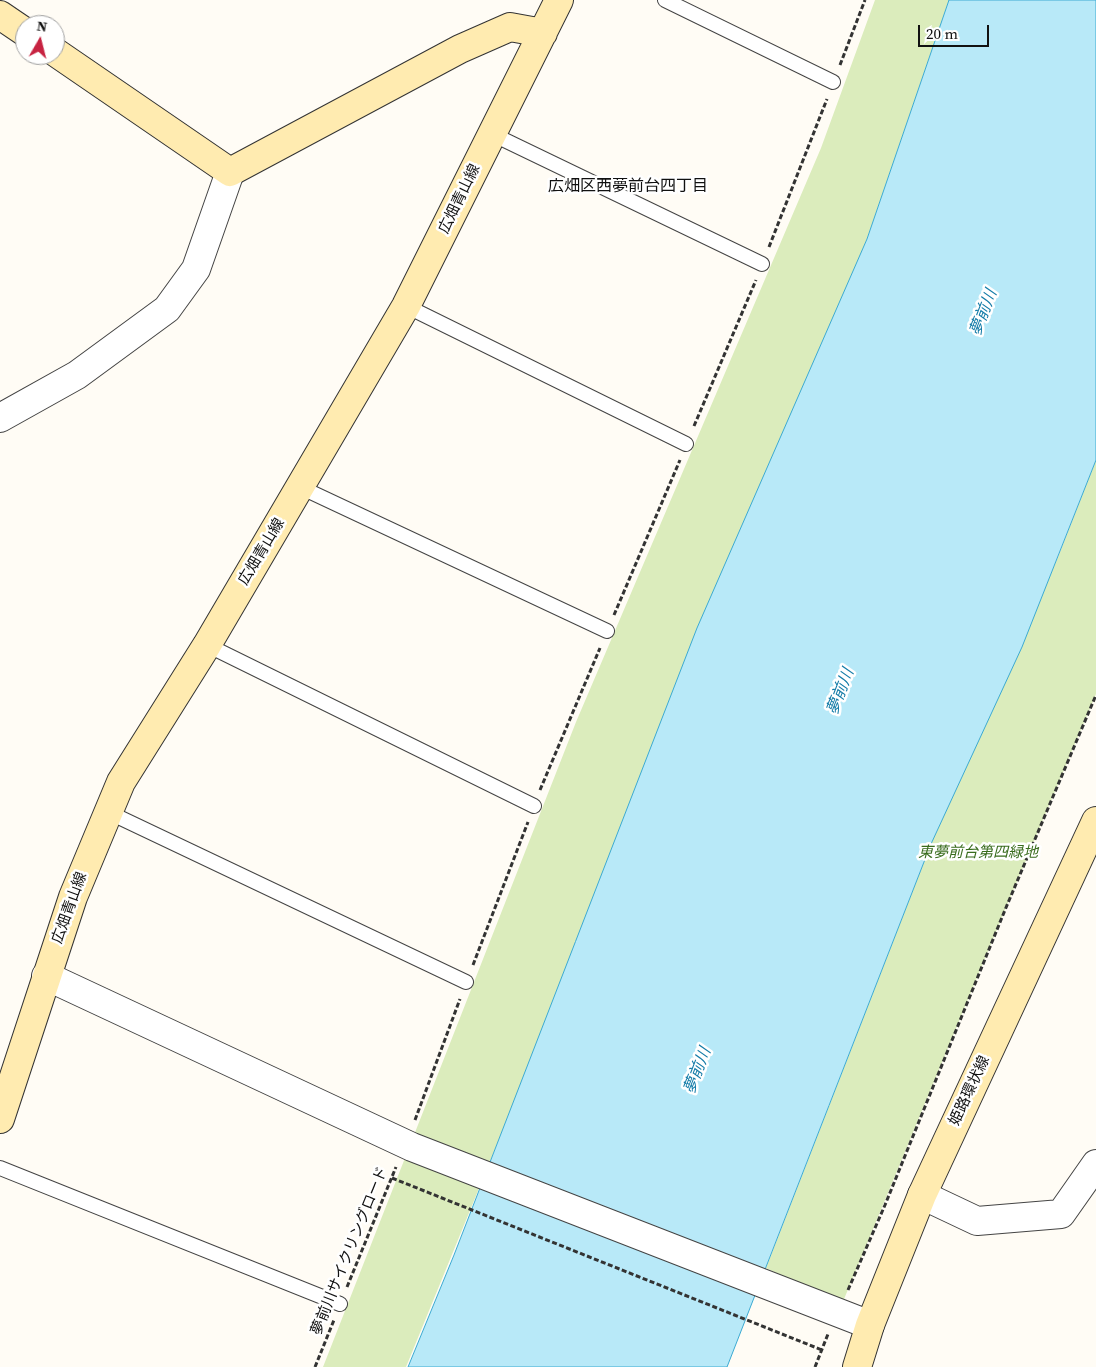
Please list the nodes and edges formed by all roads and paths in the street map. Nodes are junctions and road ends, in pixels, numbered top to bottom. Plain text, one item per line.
1 (559, 0) edge
2 (665, 0) edge
3 (864, 0) edge
4 (0, 15) edge
5 (15, 25) edge
6 (543, 33) junction
7 (65, 59) edge
8 (833, 82) junction
9 (492, 134) junction
10 (230, 172) junction
11 (762, 264) junction
12 (406, 306) junction
13 (0, 418) edge
14 (686, 444) junction
15 (300, 487) junction
16 (607, 631) junction
17 (206, 645) junction
18 (1096, 695) edge
19 (534, 806) junction
20 (108, 812) junction
21 (1096, 821) edge
22 (46, 976) junction
23 (466, 982) junction
24 (0, 1119) edge
25 (409, 1146) junction
26 (1096, 1164) edge
27 (0, 1168) edge
28 (392, 1178) junction
29 (922, 1194) junction
30 (340, 1304) junction
31 (835, 1312) junction
32 (870, 1325) junction
33 (822, 1350) junction
34 (315, 1367) edge
35 (815, 1367) edge
36 (857, 1367) edge

1 - 6 main road, 広畑青山線
2 - 8 lane
3 - 8 path, 夢前川サイクリングロード
4 - 5 main road
6 - 9 main road, 広畑青山線
6 - 10 main road
7 - 10 main road
8 - 11 path, 夢前川サイクリングロード
9 - 11 lane
9 - 12 main road, 広畑青山線
10 - 13 street
11 - 14 path, 夢前川サイクリングロード
12 - 14 lane
12 - 15 main road, 広畑青山線
14 - 16 path, 夢前川サイクリングロード
15 - 16 lane
15 - 17 main road, 広畑青山線
16 - 19 path, 夢前川サイクリングロード
17 - 19 lane
17 - 20 main road, 広畑青山線
18 - 31 path
19 - 23 path, 夢前川サイクリングロード
20 - 22 main road, 広畑青山線
20 - 23 lane
21 - 29 main road, 姫路環状線
22 - 24 main road, 広畑青山線
22 - 25 street
23 - 25 path, 夢前川サイクリングロード
25 - 28 path, 夢前川サイクリングロード
25 - 31 street
26 - 29 street
27 - 30 lane
28 - 30 path, 夢前川サイクリングロード
28 - 33 path
29 - 32 main road, 姫路環状線
30 - 34 path, 夢前川サイクリングロード
31 - 32 street
31 - 33 path
32 - 36 main road, 姫路環状線
33 - 35 path

